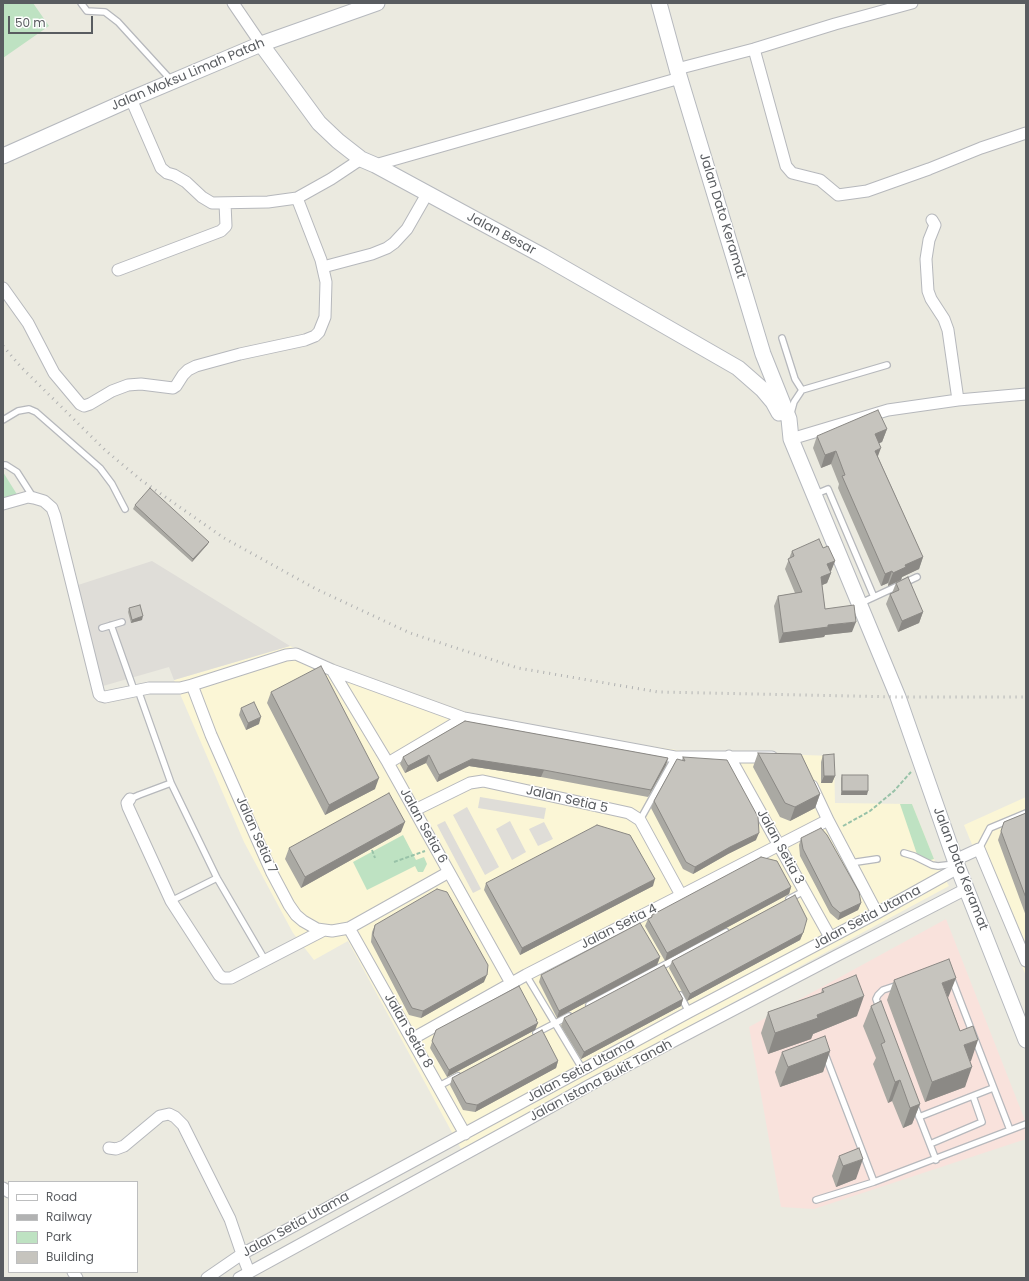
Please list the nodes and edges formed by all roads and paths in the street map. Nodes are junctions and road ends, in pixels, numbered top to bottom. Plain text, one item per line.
1 (81, 3) edge
2 (233, 3) edge
3 (377, 3) edge
4 (659, 3) edge
5 (912, 3) edge
6 (261, 44) junction
7 (754, 49) junction
8 (679, 74) junction
9 (172, 81) junction
10 (131, 99) junction
11 (1026, 133) edge
12 (3, 156) edge
13 (368, 162) junction
14 (427, 194) junction
15 (297, 198) junction
16 (225, 203) junction
17 (932, 220) dead end
18 (323, 267) junction
19 (118, 270) dead end
20 (3, 288) edge
21 (782, 338) dead end
22 (762, 354) junction
23 (888, 364) dead end
24 (738, 368) junction
25 (802, 390) junction
26 (1026, 394) edge
27 (958, 400) junction
28 (789, 419) junction
29 (3, 420) edge
30 (791, 439) junction
31 (3, 465) edge
32 (814, 495) junction
33 (34, 498) junction
34 (3, 504) edge
35 (125, 509) dead end
36 (917, 577) dead end
37 (874, 597) junction
38 (860, 603) junction
39 (122, 622) dead end
40 (111, 625) junction
41 (102, 628) dead end
42 (332, 670) junction
43 (192, 685) junction
44 (136, 690) junction
45 (464, 718) junction
46 (729, 756) junction
47 (674, 757) junction
48 (781, 757) edge
49 (919, 757) junction
50 (388, 763) junction
51 (807, 774) edge
52 (171, 783) junction
53 (130, 799) joint
54 (415, 810) junction
55 (1026, 813) edge
56 (640, 820) junction
57 (828, 820) junction
58 (834, 831) junction
59 (779, 845) junction
60 (435, 847) junction
61 (979, 849) junction
62 (372, 850) edge
63 (904, 853) dead end
64 (376, 858) dead end
65 (877, 859) dead end
66 (394, 862) dead end
67 (850, 863) junction
68 (956, 864) junction
69 (449, 872) junction
70 (217, 878) junction
71 (966, 889) junction
72 (804, 891) junction
73 (681, 895) junction
74 (784, 901) edge
75 (171, 902) junction
76 (877, 913) junction
77 (349, 928) junction
78 (324, 930) junction
79 (730, 930) edge
80 (830, 937) junction
81 (1022, 942) edge
82 (659, 958) edge
83 (265, 960) junction
84 (1026, 961) edge
85 (663, 965) junction
86 (949, 971) edge
87 (666, 972) edge
88 (526, 975) junction
89 (907, 982) edge
90 (510, 984) junction
91 (678, 992) edge
92 (582, 1009) edge
93 (576, 1012) edge
94 (689, 1012) junction
95 (882, 1017) edge
96 (556, 1023) junction
97 (528, 1038) edge
98 (412, 1039) junction
99 (1026, 1039) edge
100 (824, 1050) edge
101 (583, 1070) junction
102 (467, 1071) edge
103 (439, 1086) junction
104 (993, 1088) junction
105 (973, 1096) junction
106 (914, 1103) edge
107 (919, 1117) junction
108 (1026, 1124) edge
109 (1010, 1130) junction
110 (465, 1134) junction
111 (930, 1144) junction
112 (109, 1148) dead end
113 (936, 1160) junction
114 (874, 1182) junction
115 (816, 1200) dead end
116 (242, 1254) junction
117 (249, 1272) junction
118 (207, 1278) edge
119 (239, 1278) edge

1 - 9 lane
2 - 6 street, Jalan Besar
3 - 6 street, Jalan Moksu Limah Patah
4 - 8 street, Jalan Dato Keramat
5 - 7 street
6 - 9 street, Jalan Moksu Limah Patah
6 - 13 street, Jalan Besar
7 - 8 street
7 - 11 street
8 - 13 street
8 - 22 street, Jalan Dato Keramat
9 - 10 street, Jalan Moksu Limah Patah
10 - 12 street, Jalan Moksu Limah Patah
10 - 16 street
13 - 14 street, Jalan Besar
13 - 15 street
14 - 18 street
14 - 24 street, Jalan Besar
15 - 16 street
15 - 18 street
16 - 19 street
17 - 27 street
18 - 20 street
21 - 25 lane
22 - 24 street
22 - 28 street, Jalan Dato Keramat
23 - 25 lane
24 - 30 street, Jalan Besar
25 - 28 lane
26 - 27 street
27 - 30 street
28 - 30 street, Jalan Dato Keramat
29 - 35 lane
30 - 32 street, Jalan Dato Keramat
31 - 33 lane
32 - 37 lane
32 - 38 street, Jalan Dato Keramat
33 - 34 street
33 - 44 street
36 - 37 lane
37 - 38 lane
38 - 49 street, Jalan Dato Keramat
39 - 40 lane
40 - 41 lane
40 - 44 lane
42 - 43 street
42 - 45 street
42 - 50 street, Jalan Setia 6
43 - 44 street
43 - 78 street, Jalan Setia 7
44 - 52 lane
45 - 47 street
45 - 50 street
46 - 47 street
46 - 48 street
46 - 59 street, Jalan Setia 3
47 - 56 lane
49 - 58 path
49 - 68 street, Jalan Dato Keramat
50 - 54 street, Jalan Setia 6
51 - 57 street
52 - 53 lane
52 - 70 lane
53 - 75 street
54 - 56 street, Jalan Setia 5
54 - 60 street, Jalan Setia 6
55 - 61 lane
56 - 73 street
57 - 58 street
57 - 59 street, Jalan Setia 4
58 - 67 street
59 - 72 street, Jalan Setia 3
59 - 73 street, Jalan Setia 4
60 - 66 path
60 - 69 street, Jalan Setia 6
61 - 68 street, Jalan Setia Utama
61 - 81 street
62 - 64 path
63 - 68 lane
65 - 67 lane
67 - 76 street
68 - 71 street, Jalan Dato Keramat
68 - 76 street, Jalan Setia Utama
69 - 77 street, Jalan Setia 7
69 - 90 street, Jalan Setia 6
70 - 75 lane
70 - 83 lane
71 - 99 street, Jalan Dato Keramat
71 - 117 street, Jalan Istana Bukit Tanah
72 - 74 lane
72 - 80 street, Jalan Setia 3
73 - 88 street, Jalan Setia 4
75 - 83 street
76 - 80 street, Jalan Setia Utama
77 - 78 street, Jalan Setia 7
77 - 98 street, Jalan Setia 8
78 - 83 street
79 - 85 lane
80 - 94 street, Jalan Setia Utama
81 - 84 street
82 - 85 lane
85 - 87 lane
85 - 92 lane
86 - 104 lane
88 - 90 street, Jalan Setia 4
88 - 96 lane
89 - 95 lane
90 - 98 street, Jalan Setia 4
91 - 94 lane
93 - 96 lane
94 - 101 street, Jalan Setia Utama
96 - 97 lane
96 - 101 lane
98 - 103 street, Jalan Setia 8
100 - 114 lane
101 - 110 street, Jalan Setia Utama
102 - 103 lane
103 - 110 street, Jalan Setia 8
104 - 105 lane
104 - 109 lane
105 - 107 lane
105 - 111 lane
106 - 107 lane
107 - 111 lane
108 - 109 lane
109 - 113 lane
110 - 116 street, Jalan Setia Utama
111 - 113 lane
112 - 116 street
113 - 114 lane
114 - 115 lane
116 - 117 street
116 - 118 street, Jalan Setia Utama
117 - 119 street, Jalan Istana Bukit Tanah

